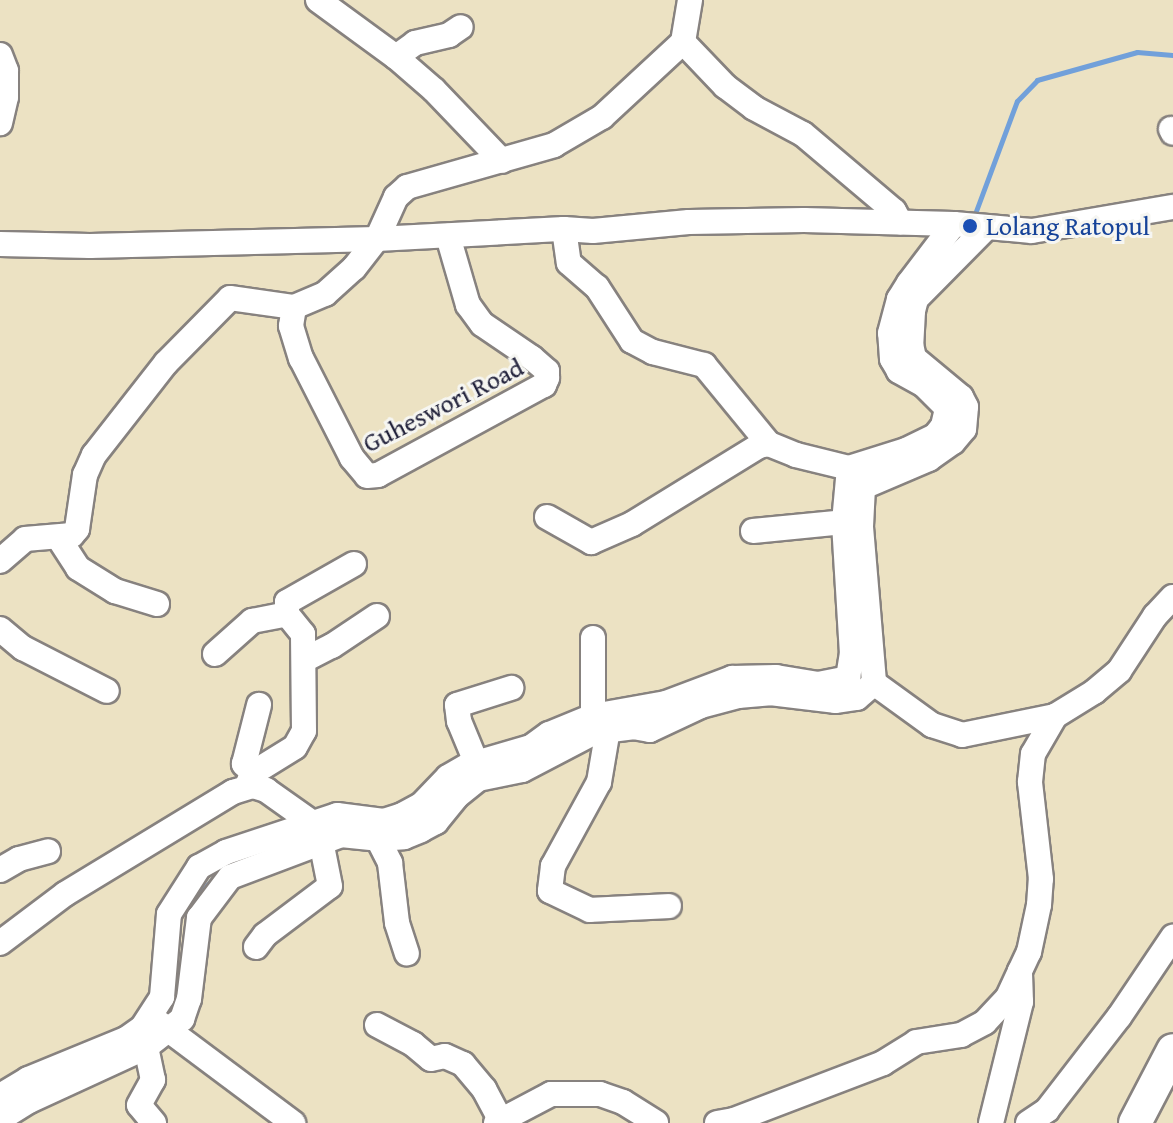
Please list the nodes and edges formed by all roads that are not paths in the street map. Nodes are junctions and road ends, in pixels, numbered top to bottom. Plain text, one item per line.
1 (318, 0) edge
2 (690, 0) edge
3 (461, 27) dead end
4 (683, 42) junction
5 (0, 55) edge
6 (396, 57) junction
7 (0, 123) edge
8 (502, 161) junction
9 (1173, 207) edge
10 (900, 222) junction
11 (954, 224) junction
12 (987, 227) junction
13 (564, 229) junction
14 (448, 236) junction
15 (377, 239) junction
16 (0, 244) edge
17 (294, 307) junction
18 (769, 444) junction
19 (849, 468) junction
20 (547, 517) dead end
21 (844, 522) junction
22 (753, 531) dead end
23 (58, 537) junction
24 (0, 561) edge
25 (354, 564) dead end
26 (1173, 597) edge
27 (157, 604) dead end
28 (287, 614) junction
29 (377, 616) dead end
30 (0, 629) edge
31 (593, 638) dead end
32 (215, 654) dead end
33 (304, 660) junction
34 (874, 683) junction
35 (511, 688) dead end
36 (107, 691) dead end
37 (259, 705) dead end
38 (1055, 716) junction
39 (601, 723) junction
40 (474, 770) junction
41 (253, 780) junction
42 (310, 836) junction
43 (378, 839) junction
44 (48, 851) dead end
45 (0, 870) edge
46 (669, 906) dead end
47 (6, 930) edge
48 (1173, 937) edge
49 (256, 947) dead end
50 (407, 953) dead end
51 (1020, 971) junction
52 (160, 1025) junction
53 (377, 1025) dead end
54 (146, 1047) junction
55 (1173, 1050) edge
56 (0, 1096) edge
57 (0, 1119) edge
58 (499, 1122) edge
59 (154, 1123) edge
60 (293, 1123) edge
61 (656, 1123) edge
62 (717, 1123) edge
63 (991, 1123) edge
64 (1028, 1123) edge
65 (1135, 1123) edge

1 - 6 street
2 - 4 street
3 - 6 street
4 - 8 street
4 - 10 street
5 - 7 street
6 - 8 street
8 - 15 street
9 - 12 street
10 - 11 street
10 - 13 street
11 - 12 street
11 - 19 street
12 - 34 street
13 - 14 street
13 - 18 street
14 - 15 street
14 - 17 street, Guheswori Road
15 - 16 street
15 - 17 street
17 - 23 street
18 - 19 street
18 - 20 street
19 - 21 street
21 - 22 street
21 - 39 street
23 - 24 street
23 - 27 street
25 - 28 street
26 - 38 street
28 - 32 street
28 - 33 street
29 - 33 street
30 - 36 street
31 - 39 street
33 - 41 street
34 - 38 street
34 - 39 street
35 - 40 street
37 - 41 street
38 - 51 street
39 - 40 street
39 - 46 street
40 - 42 street
40 - 43 street
41 - 42 street
41 - 47 street
42 - 43 street
42 - 49 street
42 - 52 street
43 - 50 street
44 - 45 street
48 - 64 street
51 - 62 street
51 - 63 street
52 - 54 street
52 - 56 street
52 - 60 street
53 - 58 street
54 - 57 street
54 - 59 street
55 - 65 main road
58 - 61 street

